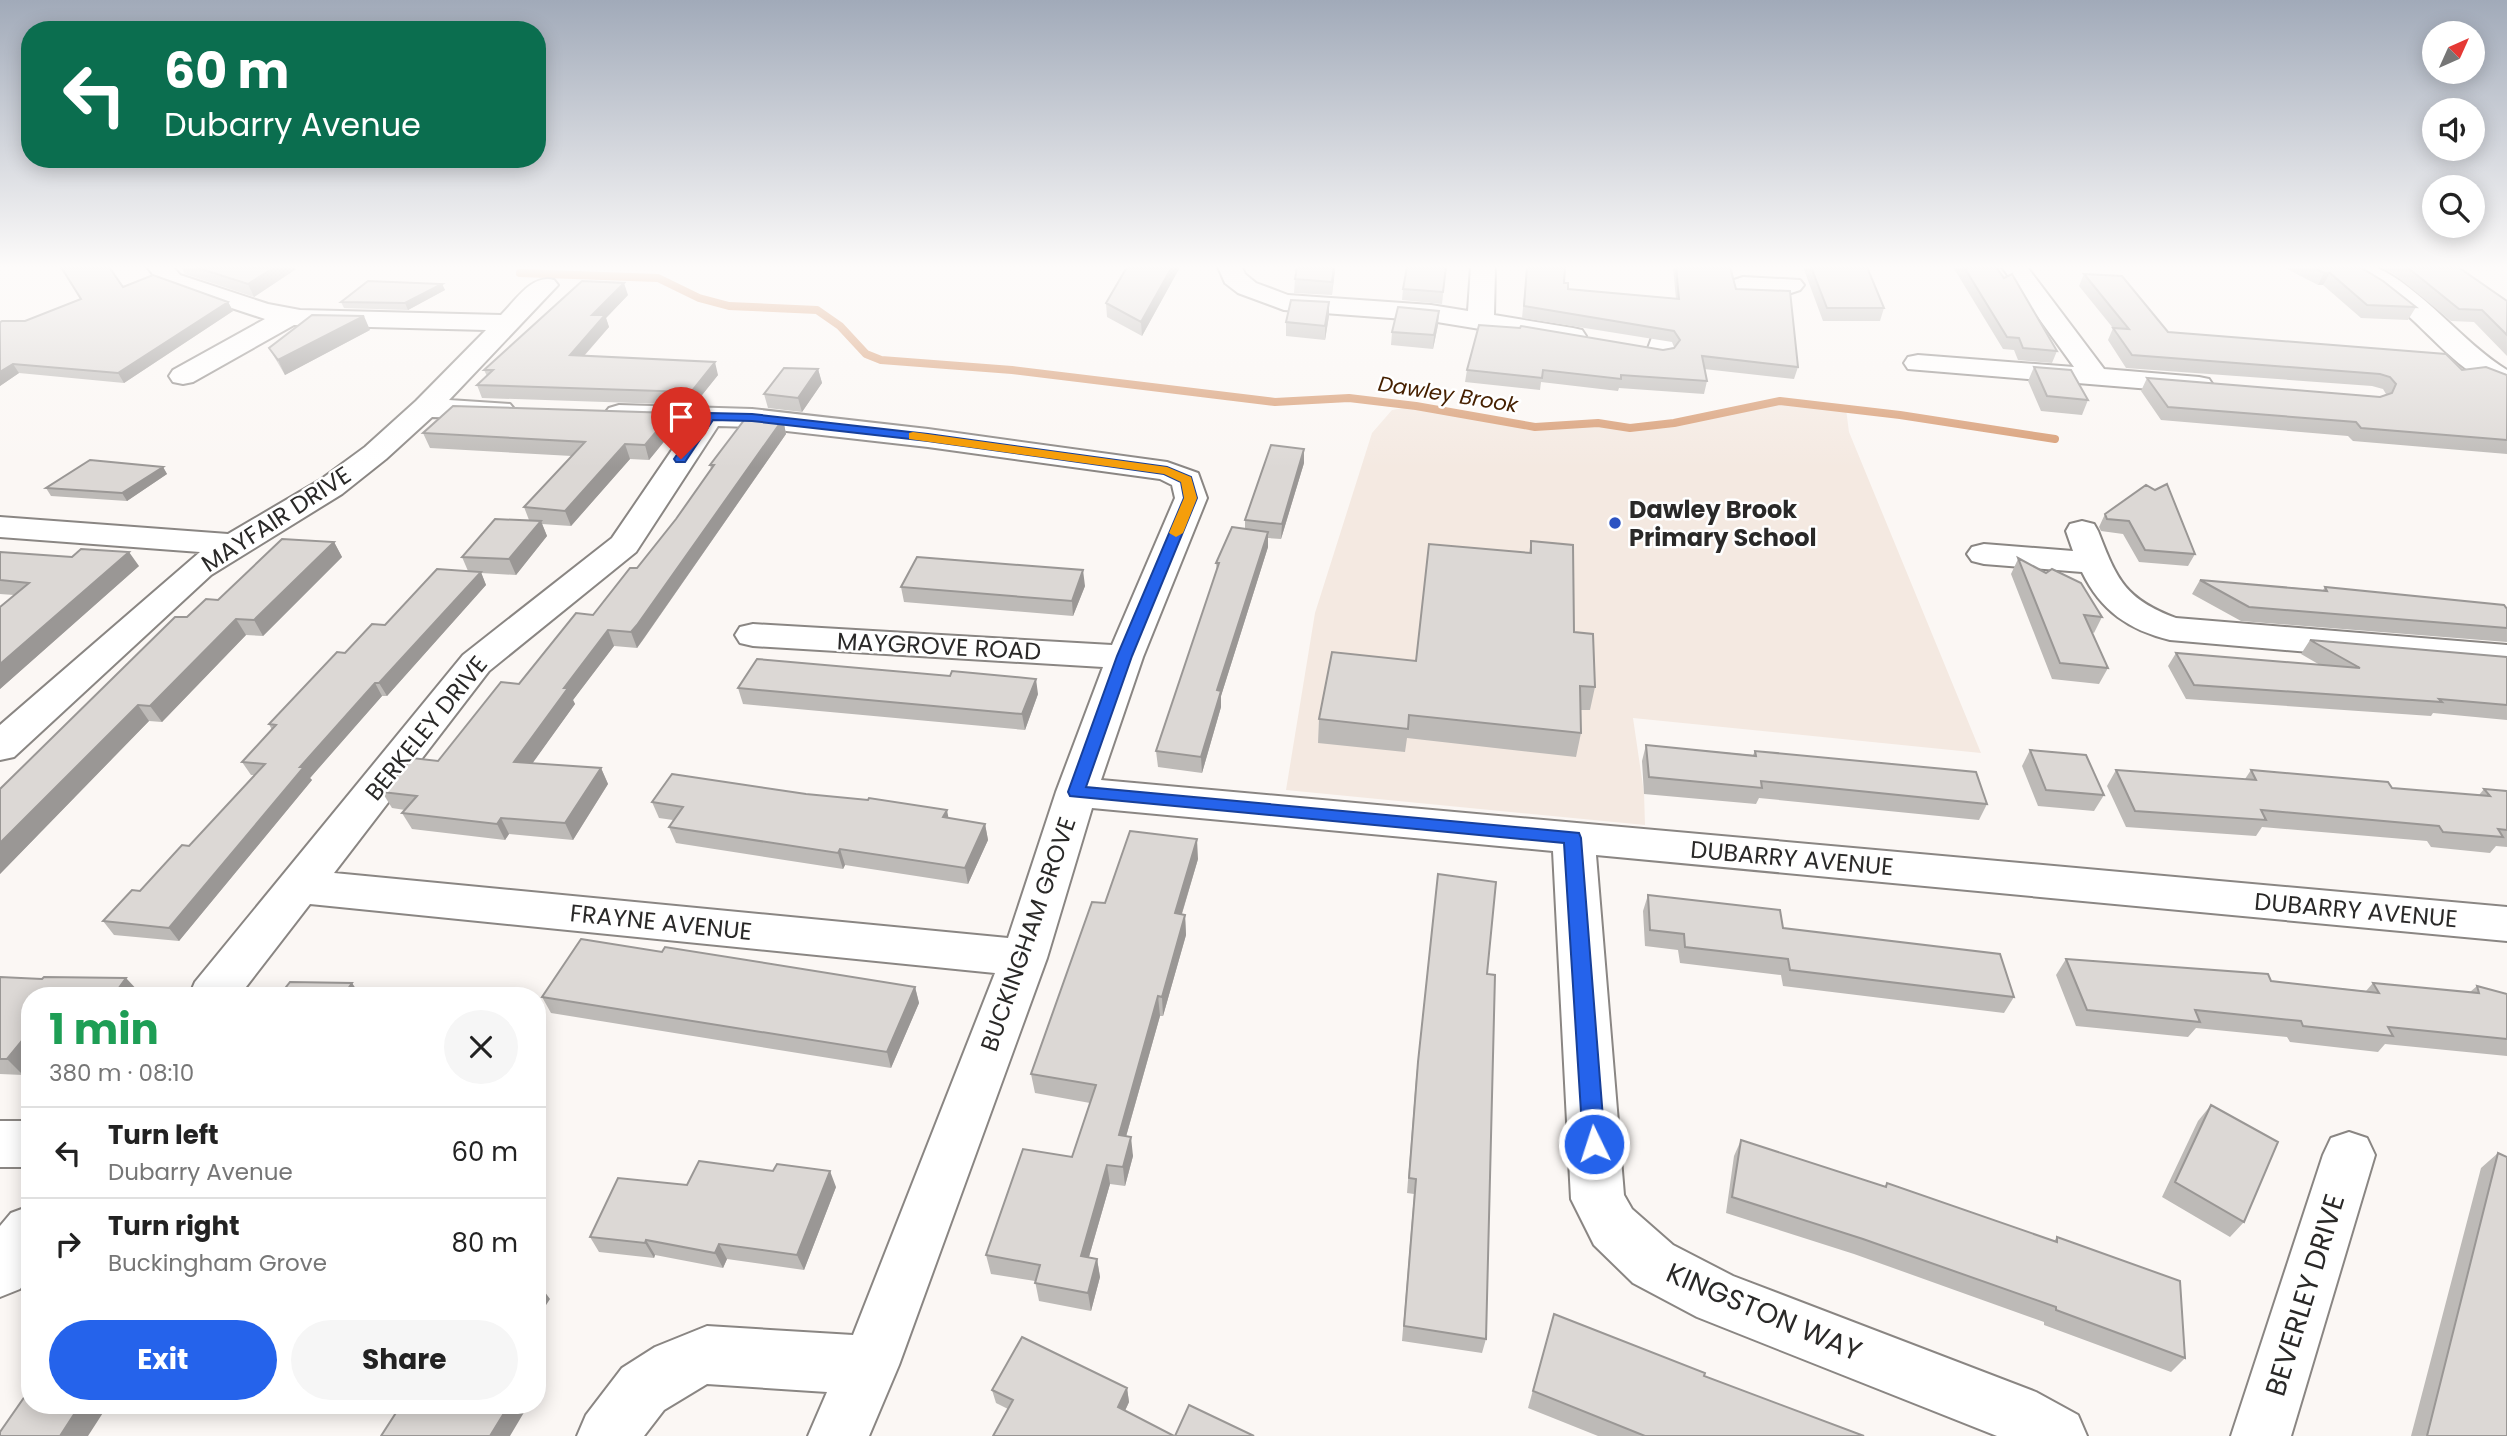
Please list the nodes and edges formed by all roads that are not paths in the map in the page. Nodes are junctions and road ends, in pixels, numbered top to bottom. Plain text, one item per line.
1 (258, 334) edge
2 (496, 334) edge
3 (1561, 334) edge
4 (2064, 334) edge
5 (2445, 334) edge
6 (1598, 340) edge
7 (1918, 363) dead end
8 (183, 376) dead end
9 (2096, 377) junction
10 (2507, 382) edge
11 (2220, 386) edge
12 (425, 408) junction
13 (533, 411) edge
14 (587, 413) edge
15 (709, 416) junction
16 (0, 527) edge
17 (231, 544) junction
18 (1984, 554) dead end
19 (753, 635) dead end
20 (1125, 656) junction
21 (2507, 657) edge
22 (0, 747) edge
23 (1076, 792) junction
24 (1573, 838) junction
25 (299, 886) junction
26 (2507, 924) edge
27 (1024, 958) junction
28 (219, 987) edge
29 (0, 1144) edge
30 (21, 1144) edge
31 (2349, 1155) dead end
32 (21, 1243) edge
33 (0, 1270) edge
34 (870, 1365) junction
35 (607, 1436) edge
36 (838, 1436) edge
37 (2057, 1436) edge
38 (2261, 1436) edge

1 - 8 street
2 - 12 street, MAYFAIR DRIVE
3 - 6 street
4 - 9 street
5 - 10 street
7 - 9 street
9 - 11 street
12 - 13 street
12 - 17 street, MAYFAIR DRIVE
14 - 15 street, BUCKINGHAM GROVE
15 - 20 street, BUCKINGHAM GROVE
15 - 25 street, BERKELEY DRIVE
16 - 17 street
17 - 22 street, MAYFAIR DRIVE
18 - 21 street
19 - 20 street, MAYGROVE ROAD
20 - 23 street, BUCKINGHAM GROVE
23 - 24 street, DUBARRY AVENUE
23 - 27 street, BUCKINGHAM GROVE
24 - 26 street, DUBARRY AVENUE
24 - 37 street, KINGSTON WAY
25 - 27 street, FRAYNE AVENUE
25 - 28 street, BERKELEY DRIVE
27 - 34 street, BUCKINGHAM GROVE
29 - 30 street
31 - 38 street, BEVERLEY DRIVE
32 - 33 street
34 - 35 street
34 - 36 street, BUCKINGHAM GROVE

